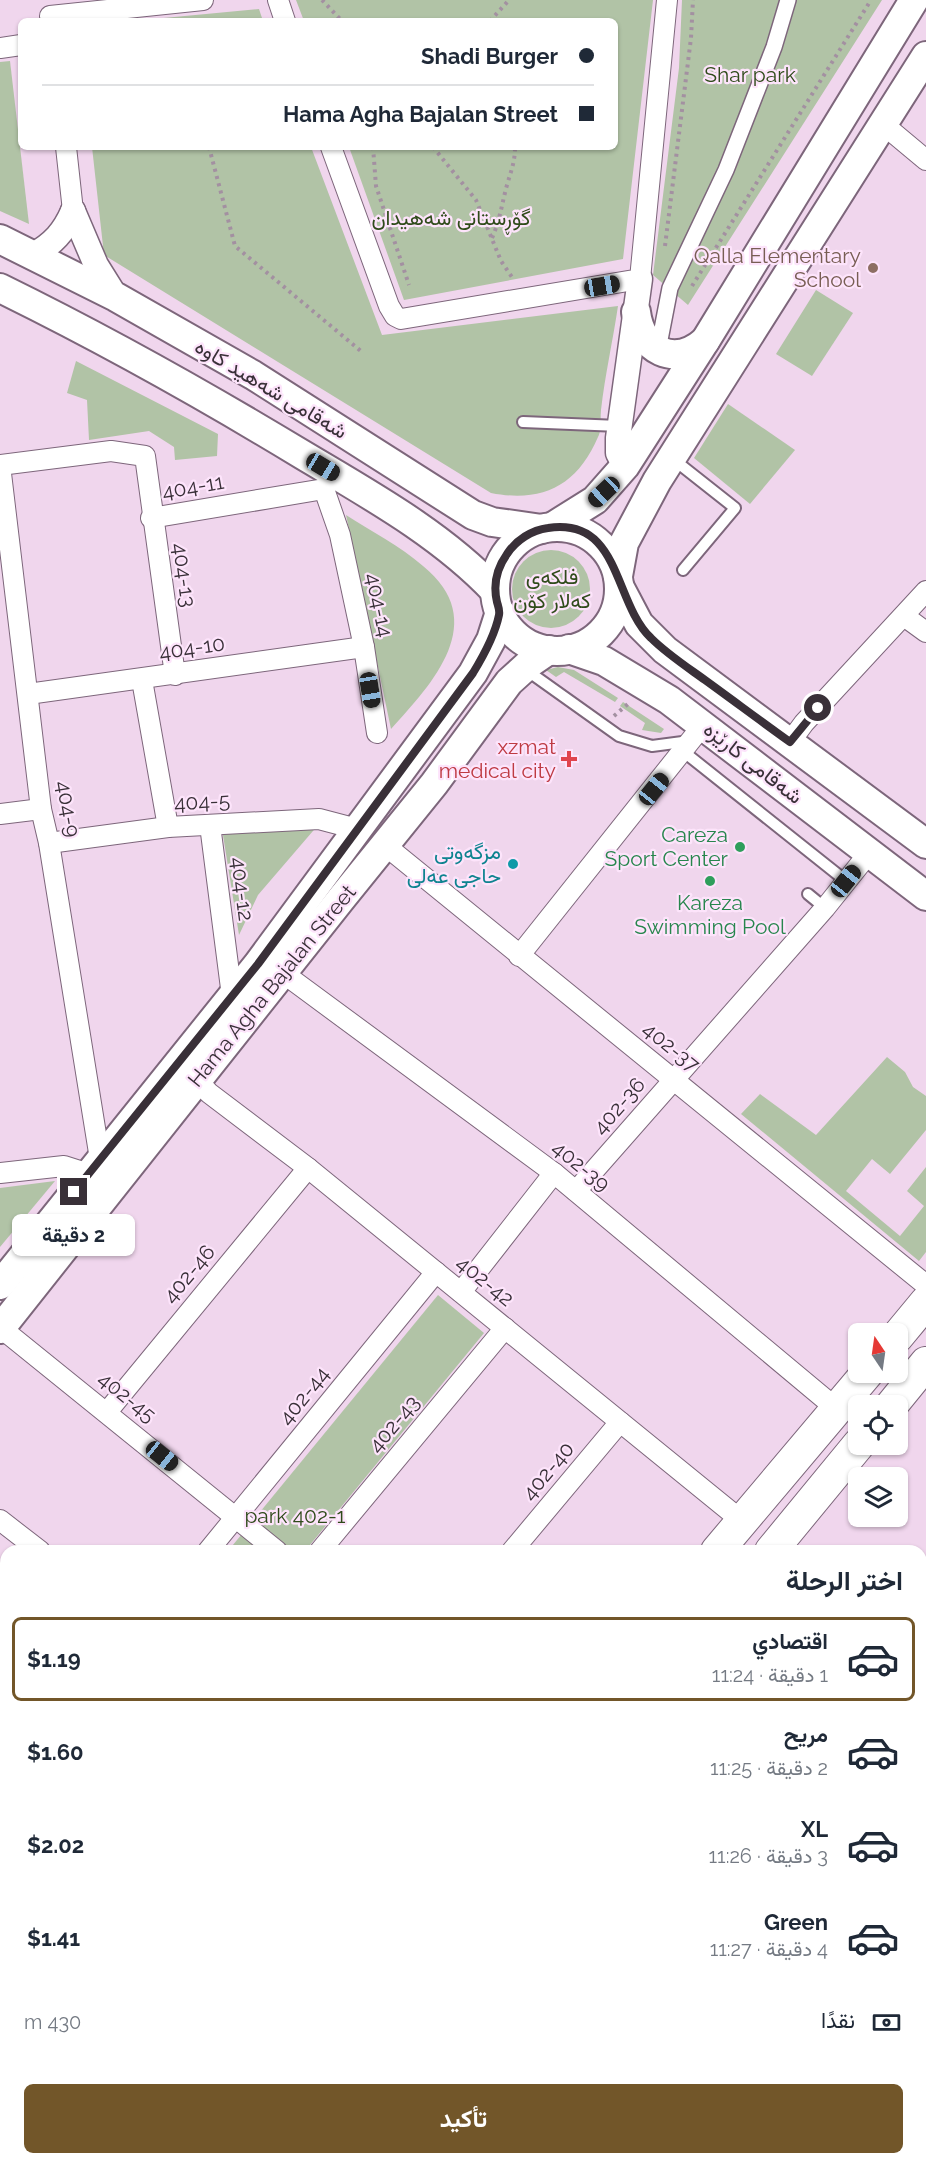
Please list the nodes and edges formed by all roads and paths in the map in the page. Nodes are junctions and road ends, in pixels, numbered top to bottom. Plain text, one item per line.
1 (203, 0) edge
2 (278, 0) edge
3 (322, 0) edge
4 (509, 0) edge
5 (668, 0) edge
6 (693, 0) edge
7 (788, 0) edge
8 (871, 0) edge
9 (914, 0) edge
10 (49, 12) edge
11 (284, 18) edge
12 (339, 18) edge
13 (493, 18) edge
14 (18, 45) edge
15 (0, 48) edge
16 (926, 56) edge
17 (884, 125) junction
18 (66, 150) edge
19 (210, 150) edge
20 (332, 150) edge
21 (373, 150) edge
22 (435, 150) edge
23 (515, 150) edge
24 (926, 160) edge
25 (73, 211) junction
26 (492, 238) junction
27 (0, 239) edge
28 (33, 255) junction
29 (640, 279) junction
30 (514, 280) dead end
31 (674, 280) junction
32 (409, 285) dead end
33 (0, 288) edge
34 (116, 297) junction
35 (636, 312) junction
36 (705, 341) junction
37 (658, 350) junction
38 (362, 352) dead end
39 (524, 423) dead end
40 (619, 426) junction
41 (673, 459) junction
42 (0, 465) edge
43 (625, 466) junction
44 (329, 481) junction
45 (151, 518) junction
46 (547, 528) junction
47 (683, 570) dead end
48 (619, 581) junction
49 (926, 591) edge
50 (498, 602) junction
51 (904, 616) junction
52 (926, 632) edge
53 (364, 647) junction
54 (559, 650) junction
55 (523, 668) junction
56 (175, 675) junction
57 (142, 680) junction
58 (28, 694) junction
59 (377, 733) dead end
60 (693, 739) junction
61 (790, 742) junction
62 (41, 809) junction
63 (0, 814) edge
64 (210, 825) junction
65 (168, 827) junction
66 (357, 829) junction
67 (49, 843) junction
68 (926, 844) edge
69 (386, 846) junction
70 (869, 853) junction
71 (846, 881) junction
72 (330, 890) junction
73 (808, 894) dead end
74 (926, 896) edge
75 (825, 908) junction
76 (519, 956) junction
77 (283, 973) junction
78 (232, 996) junction
79 (674, 1079) junction
80 (197, 1080) junction
81 (94, 1167) junction
82 (308, 1168) junction
83 (0, 1173) edge
84 (554, 1173) junction
85 (576, 1191) junction
86 (436, 1272) junction
87 (0, 1285) edge
88 (926, 1285) edge
89 (461, 1292) junction
90 (926, 1302) edge
91 (908, 1324) edge
92 (0, 1328) edge
93 (505, 1328) junction
94 (926, 1363) edge
95 (859, 1383) edge
96 (900, 1395) edge
97 (838, 1410) junction
98 (107, 1412) junction
99 (620, 1422) junction
100 (850, 1455) edge
101 (236, 1516) junction
102 (0, 1520) edge
103 (742, 1521) junction
104 (32, 1545) edge
105 (213, 1545) edge
106 (270, 1545) edge
107 (325, 1545) edge
108 (517, 1545) edge
109 (722, 1545) edge
110 (776, 1545) edge

1 - 10 street
2 - 11 street
3 - 12 path
4 - 13 path
5 - 29 street
6 - 31 path
7 - 31 street
8 - 31 path
9 - 36 main road
14 - 15 street
16 - 17 main road
17 - 24 street
17 - 41 main road
18 - 25 street
19 - 38 path
20 - 29 street
21 - 32 path
22 - 26 path
23 - 26 path
25 - 28 street
25 - 34 street
26 - 30 path
27 - 28 main road, شەقامی شەهید کاوە
28 - 34 main road, شەقامی شەهید کاوە
29 - 35 street
31 - 37 street
33 - 44 main road, شەقامی شەهید کاوە
34 - 46 main road, شەقامی شەهید کاوە
35 - 37 main road
35 - 40 street
36 - 37 main road
36 - 43 main road
39 - 40 lane
40 - 43 street
41 - 47 lane
41 - 48 main road
42 - 45 street, 404-11
42 - 58 street, 404-9
43 - 46 main road
44 - 45 street, 404-11
44 - 50 main road, شەقامی شەهید کاوە
44 - 53 street, 404-14
45 - 56 street, 404-13
46 - 48 main road
46 - 50 main road
48 - 54 main road
48 - 61 main road, شەقامی کارێزە
49 - 51 street
50 - 54 main road
50 - 66 main road, Hama Agha Bajalan Street
51 - 52 street
51 - 61 street
53 - 56 street, 404-10
53 - 59 street, 404-14
54 - 55 main road, Hama Agha Bajalan Street
54 - 60 main road, شەقامی کارێزە
55 - 60 lane
55 - 69 main road, Hama Agha Bajalan Street
56 - 57 street, 404-10
57 - 58 street, 404-10
57 - 65 street
58 - 62 street, 404-9
60 - 70 main road, شەقامی کارێزە
60 - 71 lane
60 - 76 street
61 - 68 main road, شەقامی کارێزە
62 - 63 street
62 - 67 street, 404-9
64 - 65 street, 404-5
64 - 66 street, 404-5
64 - 78 street, 404-12
65 - 67 street, 404-5
66 - 72 main road, Hama Agha Bajalan Street
67 - 81 street, 404-9
69 - 72 main road, Hama Agha Bajalan Street
69 - 76 street, 402-37
70 - 71 street, 402-36
70 - 74 main road, شەقامی کارێزە
71 - 75 street, 402-36
72 - 77 main road, Hama Agha Bajalan Street
72 - 78 main road, Hama Agha Bajalan Street
73 - 75 lane
75 - 79 street, 402-36
76 - 79 street, 402-37
77 - 80 main road, Hama Agha Bajalan Street
77 - 84 street, 402-39
78 - 81 main road, Hama Agha Bajalan Street
79 - 85 street, 402-36
79 - 88 street, 402-37
80 - 82 street, 402-42
80 - 92 main road, Hama Agha Bajalan Street
81 - 83 street
81 - 87 main road, Hama Agha Bajalan Street
82 - 86 street, 402-42
82 - 98 street, 402-46
84 - 85 street, 402-39
84 - 89 street
85 - 97 street, 402-39
86 - 89 street, 402-42
86 - 101 street, 402-44
89 - 93 street, 402-42
90 - 91 main road
92 - 98 street, 402-45
93 - 99 street, 402-42
93 - 107 street, 402-43
94 - 96 main road
95 - 97 main road
97 - 103 main road
98 - 101 street, 402-45
99 - 103 street, 402-42
99 - 108 street, 402-40
100 - 110 main road
101 - 105 street, 402-44
101 - 106 street, 402-45
102 - 104 street
103 - 109 main road

